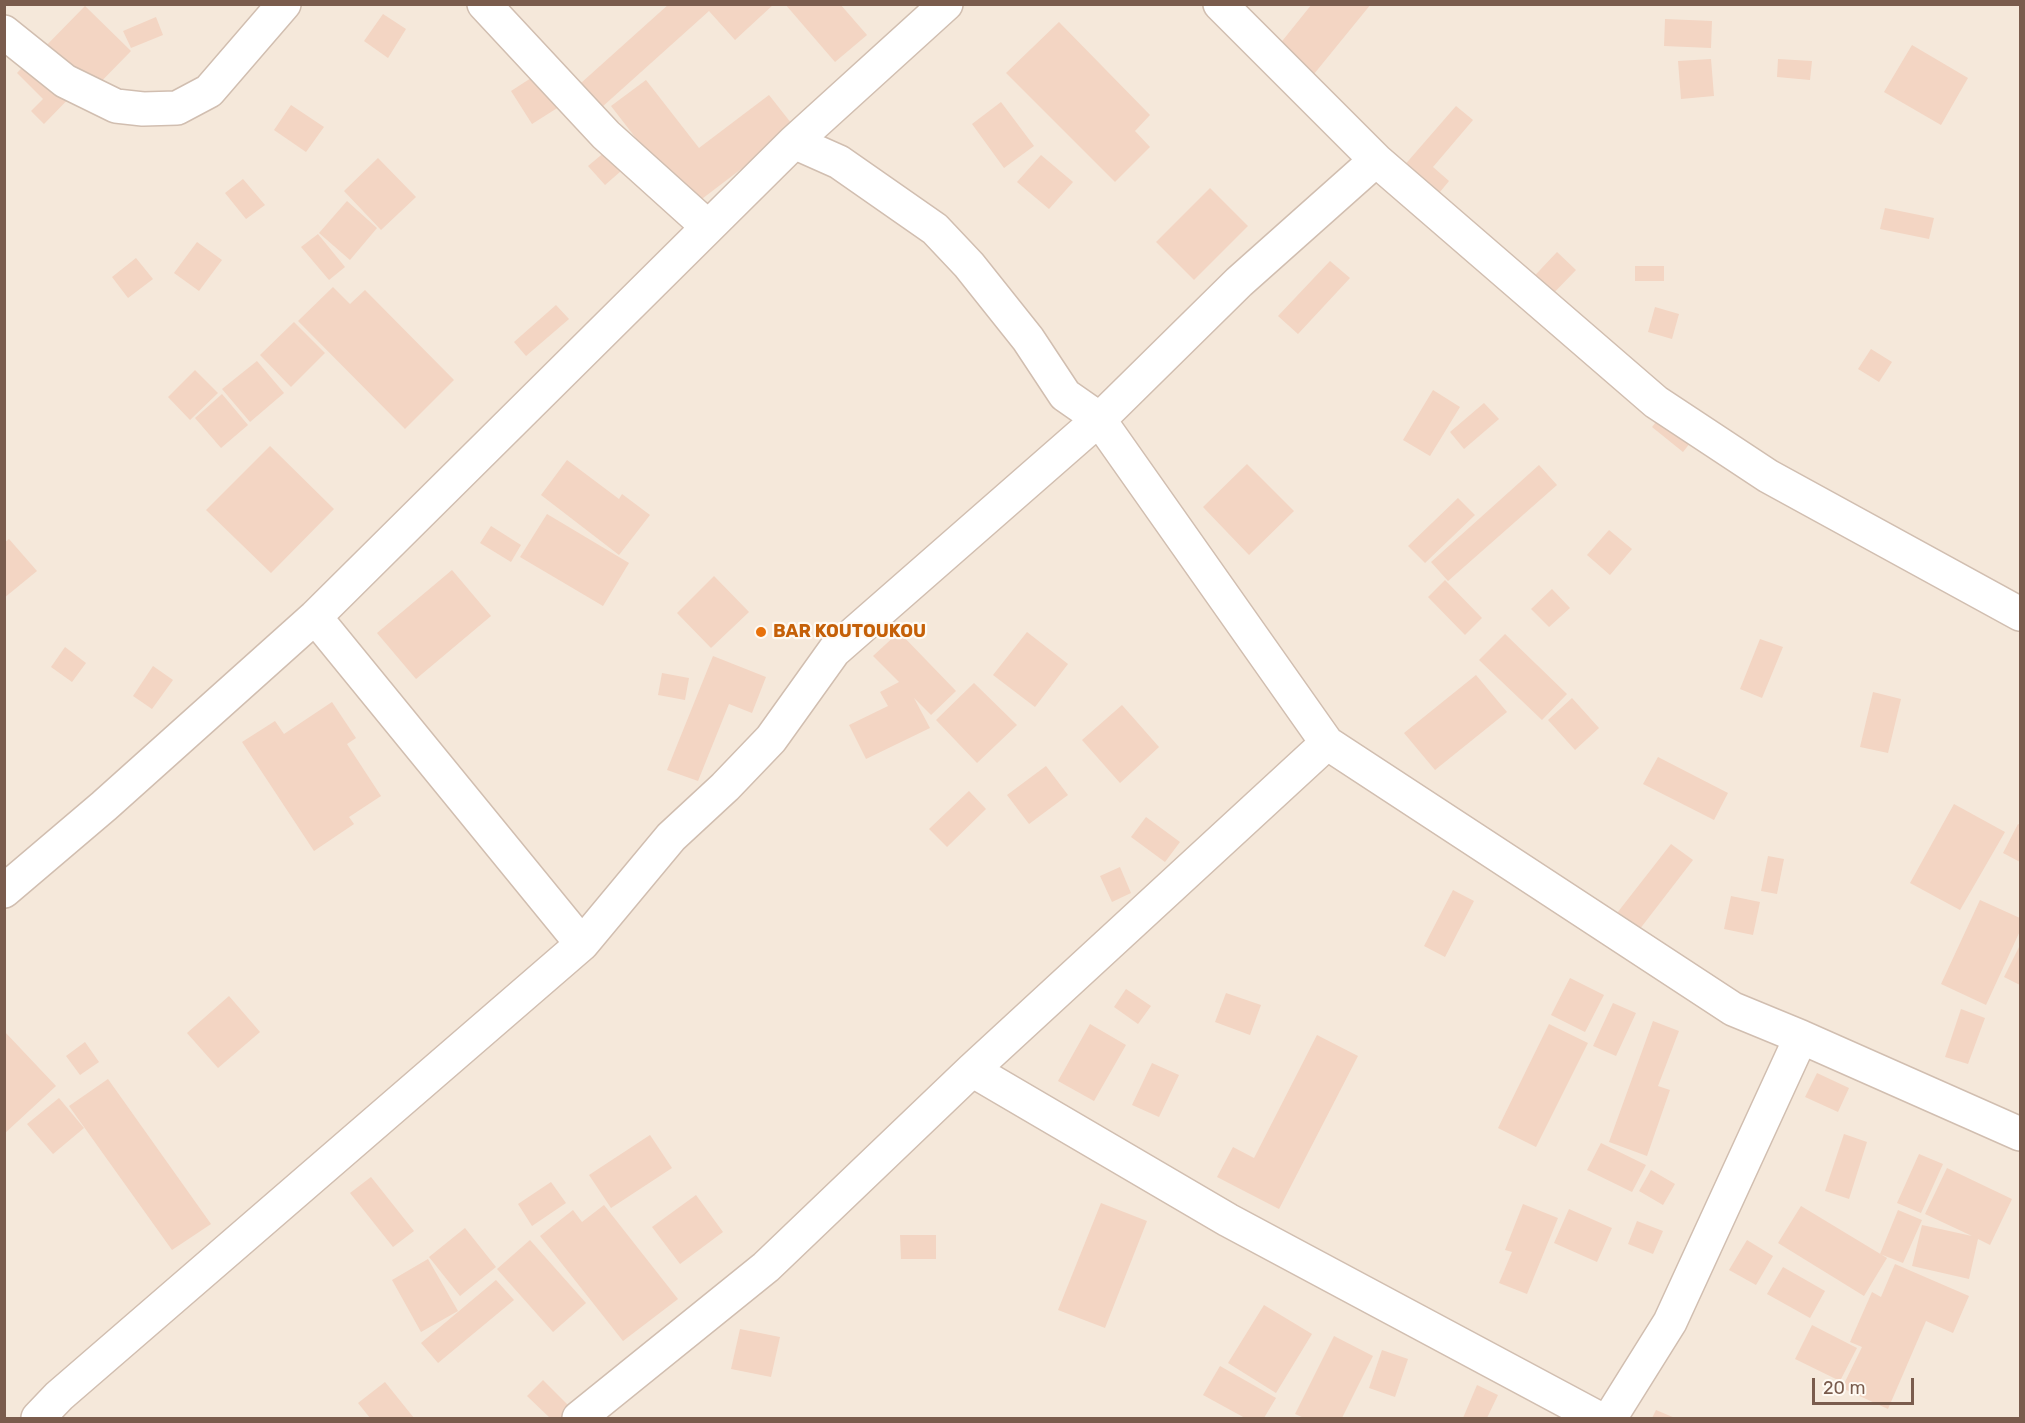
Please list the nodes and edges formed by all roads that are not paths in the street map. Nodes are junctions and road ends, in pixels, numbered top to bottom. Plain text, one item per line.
1 (284, 4) edge
2 (484, 4) edge
3 (946, 4) edge
4 (1220, 4) edge
5 (4, 32) edge
6 (794, 142) junction
7 (1376, 160) junction
8 (708, 227) junction
9 (1098, 418) junction
10 (2020, 614) edge
11 (315, 617) junction
12 (1327, 743) junction
13 (4, 891) edge
14 (582, 944) junction
15 (1801, 1036) junction
16 (972, 1070) junction
17 (2020, 1134) edge
18 (38, 1419) edge
19 (579, 1419) edge
20 (1598, 1419) edge
21 (1610, 1419) edge

1 - 5 street
2 - 8 street
3 - 6 street
4 - 7 street
6 - 8 street
6 - 9 street
7 - 9 street
7 - 10 street
8 - 11 street
9 - 12 street
9 - 14 street
11 - 13 street
11 - 14 street
12 - 15 street
12 - 16 street
14 - 18 street
15 - 17 street
15 - 21 street
16 - 19 street
16 - 20 street

